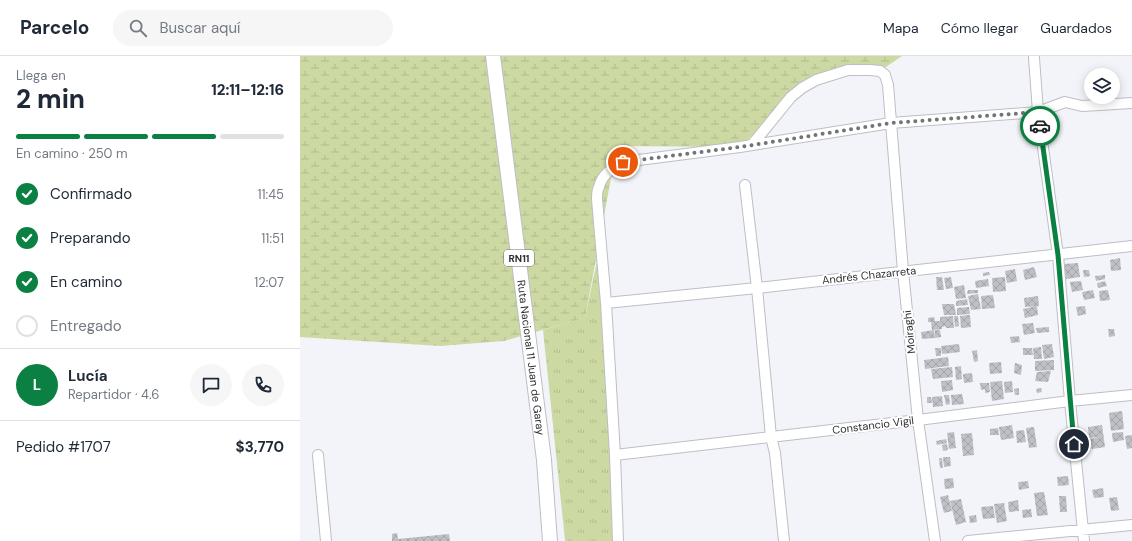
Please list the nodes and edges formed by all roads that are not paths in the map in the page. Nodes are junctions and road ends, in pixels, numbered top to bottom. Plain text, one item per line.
1 (493, 56) edge
2 (1034, 58) dead end
3 (1132, 103) edge
4 (1038, 112) junction
5 (891, 123) junction
6 (752, 145) junction
7 (745, 185) dead end
8 (1132, 246) edge
9 (1058, 255) junction
10 (903, 271) junction
11 (757, 288) junction
12 (606, 303) junction
13 (1132, 395) edge
14 (1070, 401) junction
15 (918, 420) junction
16 (771, 437) junction
17 (318, 455) dead end
18 (615, 455) junction
19 (548, 517) junction
20 (1132, 525) edge
21 (1083, 530) junction
22 (326, 541) edge
23 (547, 541) edge
24 (550, 541) edge
25 (618, 541) edge
26 (784, 541) edge
27 (935, 541) edge
28 (968, 541) edge
29 (1084, 541) edge

1 - 19 highway, Ruta Nacional 11 Juan de Garay / RN11
2 - 4 street
3 - 4 street
4 - 5 street
4 - 9 street
5 - 6 street
5 - 6 street, Moiraghi
5 - 10 street, Moiraghi
6 - 12 street
7 - 11 street
8 - 9 street, Andrés Chazarreta
9 - 10 street, Andrés Chazarreta
9 - 14 street
10 - 11 street, Andrés Chazarreta
10 - 15 street, Moiraghi
11 - 12 street, Andrés Chazarreta
11 - 16 street
12 - 18 street
13 - 14 street, Constancio Vigil
14 - 15 street, Constancio Vigil
14 - 21 street
15 - 16 street, Constancio Vigil
15 - 27 street, Moiraghi
16 - 18 street, Constancio Vigil
16 - 26 street
17 - 22 street
18 - 25 street
19 - 23 highway
19 - 24 highway, Ruta Nacional 11 Juan de Garay / RN11
20 - 21 street
21 - 28 street
21 - 29 street

